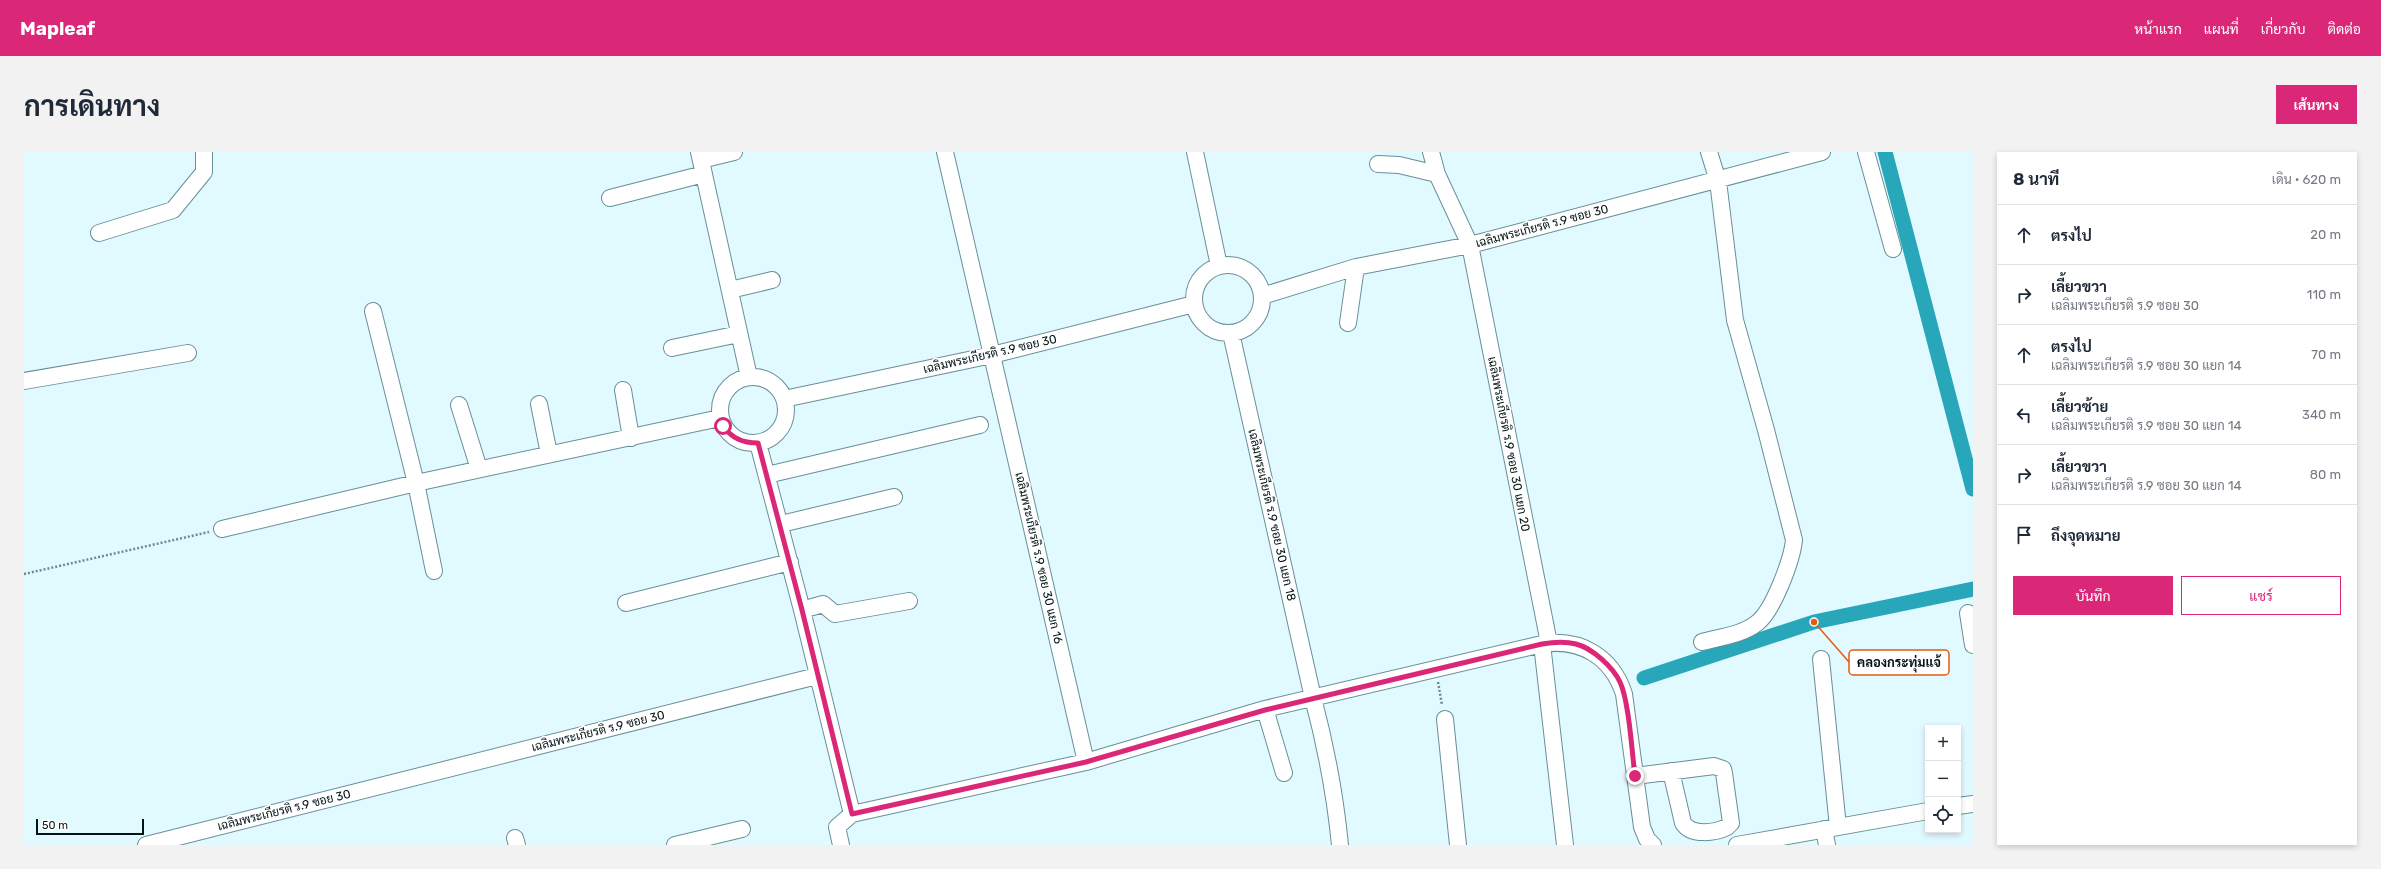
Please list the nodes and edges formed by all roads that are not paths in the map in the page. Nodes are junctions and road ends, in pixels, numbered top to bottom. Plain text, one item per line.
1 (204, 152) edge
2 (734, 152) edge
3 (945, 152) edge
4 (1195, 152) edge
5 (1431, 152) edge
6 (1709, 152) edge
7 (1822, 152) edge
8 (1866, 152) edge
9 (701, 162) edge
10 (1378, 164) dead end
11 (1437, 174) junction
12 (1718, 181) junction
13 (610, 198) dead end
14 (99, 233) dead end
15 (1470, 245) junction
16 (1893, 249) dead end
17 (1219, 266) junction
18 (1356, 267) junction
19 (772, 280) dead end
20 (730, 290) junction
21 (1262, 296) junction
22 (1194, 304) junction
23 (373, 311) dead end
24 (1348, 323) dead end
25 (1231, 333) junction
26 (739, 334) junction
27 (672, 348) dead end
28 (188, 353) dead end
29 (992, 355) junction
30 (748, 377) junction
31 (24, 381) edge
32 (623, 390) dead end
33 (784, 399) junction
34 (539, 404) dead end
35 (459, 405) dead end
36 (720, 418) junction
37 (980, 425) dead end
38 (631, 438) junction
39 (758, 443) junction
40 (549, 454) junction
41 (479, 469) junction
42 (767, 475) junction
43 (416, 483) junction
44 (894, 497) dead end
45 (781, 524) junction
46 (222, 529) road end
47 (790, 562) junction
48 (434, 571) dead end
49 (909, 601) dead end
50 (626, 603) dead end
51 (802, 610) junction
52 (1968, 613) dead end
53 (1972, 636) edge
54 (1702, 642) dead end
55 (1545, 644) junction
56 (1821, 660) dead end
57 (817, 676) junction
58 (1312, 698) junction
59 (1265, 710) junction
60 (1445, 719) road end
61 (1086, 762) junction
62 (1671, 771) junction
63 (1284, 773) dead end
64 (1635, 776) junction
65 (1973, 804) edge
66 (1961, 806) edge
67 (1925, 813) edge
68 (852, 814) junction
69 (742, 829) dead end
70 (1830, 834) edge
71 (146, 845) edge
72 (675, 845) edge
73 (841, 845) edge
74 (1340, 845) edge
75 (1458, 845) edge
76 (1566, 845) edge
77 (1653, 845) edge
78 (1737, 845) edge

1 - 14 street
2 - 9 street
3 - 29 street, เฉลิมพระเกียรติ ร.9 ซอย 30 แยก 16
4 - 17 street
5 - 11 street, เฉลิมพระเกียรติ ร.9 ซอย 30 แยก 20
6 - 12 street
7 - 12 street, เฉลิมพระเกียรติ ร.9 ซอย 30
8 - 16 street
9 - 13 street
9 - 20 street
10 - 11 street
11 - 15 street, เฉลิมพระเกียรติ ร.9 ซอย 30 แยก 20
12 - 15 street, เฉลิมพระเกียรติ ร.9 ซอย 30
12 - 54 street
15 - 18 street, เฉลิมพระเกียรติ ร.9 ซอย 30
15 - 55 street, เฉลิมพระเกียรติ ร.9 ซอย 30 แยก 20
17 - 21 street
17 - 22 street
18 - 21 street, เฉลิมพระเกียรติ ร.9 ซอย 30
18 - 24 street
19 - 20 street
20 - 26 street
21 - 25 street
22 - 25 street
22 - 29 street, เฉลิมพระเกียรติ ร.9 ซอย 30
23 - 43 street
25 - 58 street, เฉลิมพระเกียรติ ร.9 ซอย 30 แยก 18
26 - 27 street
26 - 30 street
28 - 31 street
29 - 33 street, เฉลิมพระเกียรติ ร.9 ซอย 30
29 - 61 street, เฉลิมพระเกียรติ ร.9 ซอย 30 แยก 16
30 - 33 street
30 - 36 street
32 - 38 street
33 - 39 street
34 - 40 street
35 - 41 street
36 - 38 street
36 - 39 street
37 - 42 street
38 - 40 street
39 - 42 street
40 - 41 street
41 - 43 street
42 - 45 street
43 - 46 street
43 - 48 street
44 - 45 street
45 - 47 street
47 - 50 street
47 - 51 street
49 - 51 street
51 - 57 street
52 - 53 street
55 - 58 street
55 - 64 street
55 - 76 street, เฉลิมพระเกียรติ ร.9 ซอย 30 แยก 20
56 - 70 street
57 - 68 street
57 - 71 street, เฉลิมพระเกียรติ ร.9 ซอย 30
58 - 59 street
58 - 74 street, เฉลิมพระเกียรติ ร.9 ซอย 30 แยก 18
59 - 61 street
59 - 63 street
60 - 75 street
61 - 68 street
62 - 62 street
62 - 64 street
64 - 77 street
65 - 66 street
67 - 70 street
68 - 73 street
69 - 72 street
70 - 78 street

